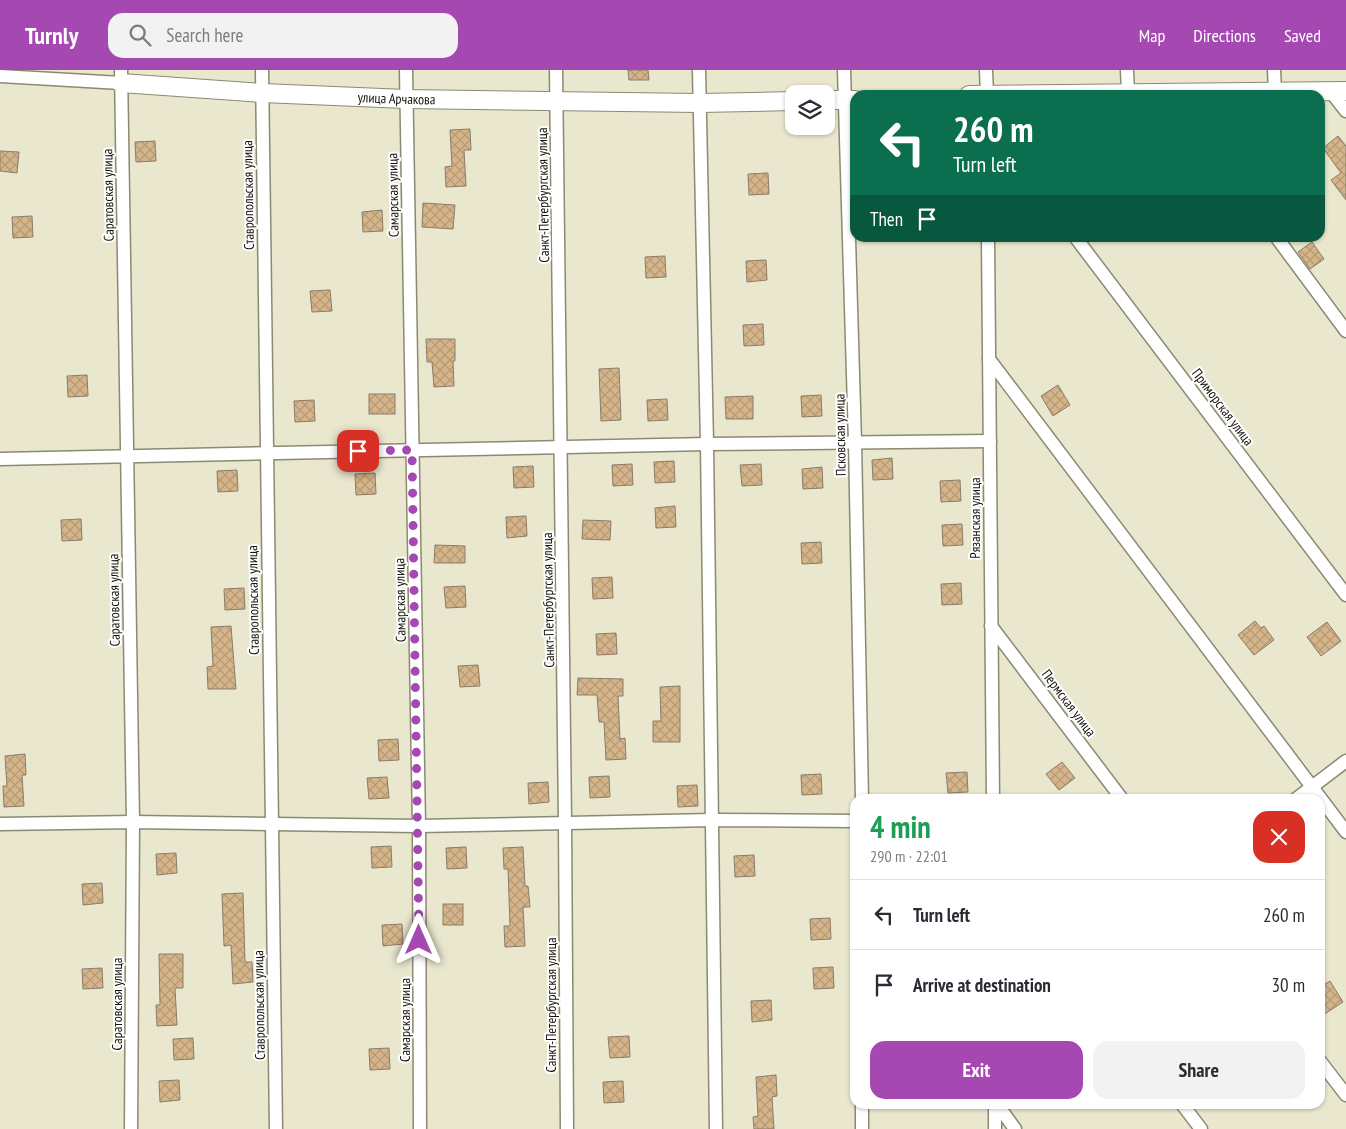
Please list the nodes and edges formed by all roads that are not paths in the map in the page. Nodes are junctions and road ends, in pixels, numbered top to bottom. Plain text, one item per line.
1 (262, 70) edge
2 (406, 70) edge
3 (556, 70) edge
4 (699, 70) edge
5 (844, 70) edge
6 (986, 70) edge
7 (1127, 70) edge
8 (1274, 70) edge
9 (0, 76) edge
10 (121, 76) edge
11 (987, 90) edge
12 (1128, 90) edge
13 (1275, 90) edge
14 (1325, 92) edge
15 (1339, 92) edge
16 (262, 93) junction
17 (406, 99) junction
18 (557, 100) junction
19 (835, 100) edge
20 (850, 100) edge
21 (785, 101) edge
22 (700, 103) junction
23 (1346, 111) edge
24 (852, 242) edge
25 (988, 242) edge
26 (1079, 242) edge
27 (1280, 242) edge
28 (1346, 331) edge
29 (989, 359) junction
30 (990, 441) junction
31 (855, 442) junction
32 (707, 444) junction
33 (560, 447) junction
34 (412, 450) junction
35 (267, 453) junction
36 (127, 456) junction
37 (0, 459) edge
38 (1346, 595) edge
39 (991, 626) junction
40 (1346, 761) edge
41 (1312, 787) junction
42 (862, 794) edge
43 (993, 794) edge
44 (1118, 794) edge
45 (1303, 794) edge
46 (1317, 794) edge
47 (1325, 804) edge
48 (712, 820) junction
49 (850, 821) edge
50 (133, 822) junction
51 (565, 822) junction
52 (0, 824) edge
53 (271, 825) junction
54 (419, 826) junction
55 (1346, 832) edge
56 (1325, 1068) edge
57 (1346, 1095) edge
58 (862, 1109) edge
59 (996, 1109) edge
60 (1000, 1109) edge
61 (1186, 1109) edge
62 (131, 1129) edge
63 (276, 1129) edge
64 (420, 1129) edge
65 (567, 1129) edge
66 (716, 1129) edge
67 (862, 1129) edge
68 (995, 1129) edge
69 (1015, 1129) edge
70 (1201, 1129) edge

1 - 16 street, Ставропольская улица
2 - 17 street, Самарская улица
3 - 18 street, Санкт-Петербургская улица
4 - 22 street
5 - 20 street, Псковская улица
6 - 11 street
7 - 12 street
8 - 13 street
9 - 10 street, улица Арчакова
10 - 16 street, улица Арчакова
10 - 36 street, Саратовская улица
14 - 15 street
15 - 23 street
16 - 17 street, улица Арчакова
16 - 35 street, Ставропольская улица
17 - 18 street, улица Арчакова
17 - 34 street, Самарская улица
18 - 22 street, улица Арчакова
18 - 33 street, Санкт-Петербургская улица
19 - 20 street
21 - 22 street, улица Арчакова
22 - 32 street
24 - 31 street, Псковская улица
25 - 29 street, Рязанская улица
26 - 38 street, Приморская улица
27 - 28 street
29 - 30 street, Рязанская улица
29 - 41 street
30 - 31 street
30 - 39 street, Рязанская улица
31 - 32 street
31 - 42 street, Псковская улица
32 - 33 street
32 - 48 street
33 - 34 street
33 - 51 street, Санкт-Петербургская улица
34 - 35 street
34 - 54 street, Самарская улица
35 - 36 street
35 - 53 street, Ставропольская улица
36 - 37 street
36 - 50 street, Саратовская улица
39 - 43 street, Рязанская улица
39 - 44 street, Пермская улица
40 - 41 street
41 - 45 street
41 - 46 street
47 - 55 street
48 - 49 street
48 - 51 street
48 - 66 street
50 - 52 street
50 - 53 street
50 - 62 street, Саратовская улица
51 - 54 street
51 - 65 street, Санкт-Петербургская улица
53 - 54 street
53 - 63 street, Ставропольская улица
54 - 64 street, Самарская улица
56 - 57 street
58 - 67 street
59 - 68 street
60 - 69 street
61 - 70 street

